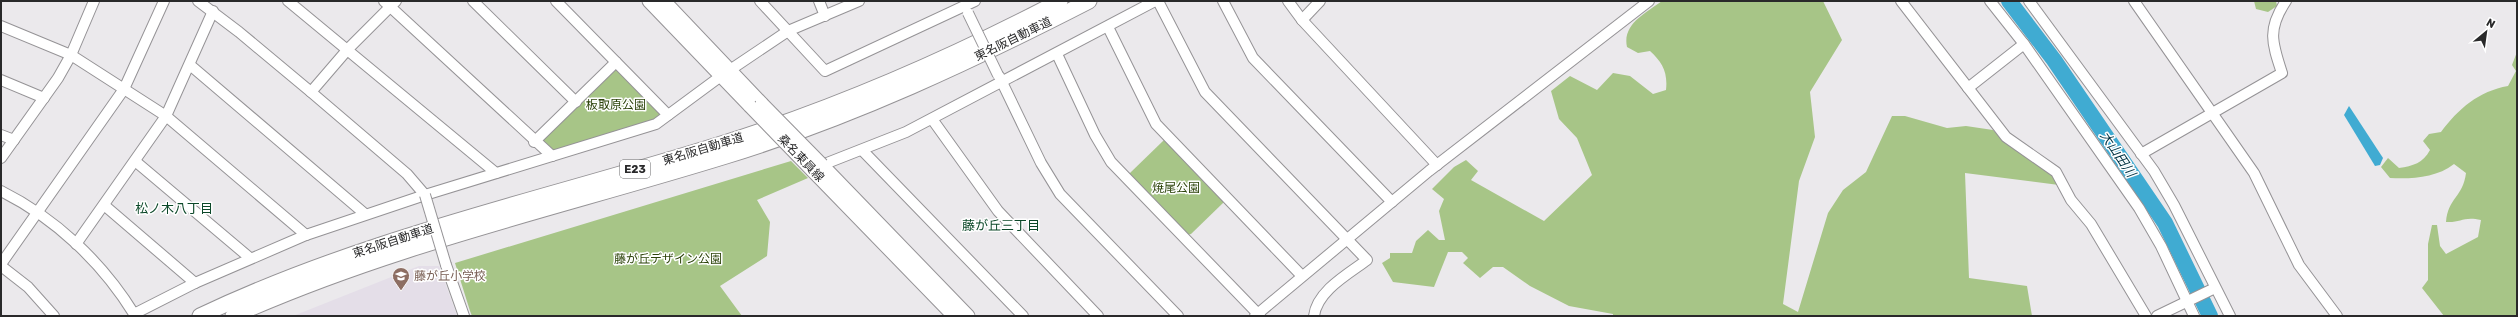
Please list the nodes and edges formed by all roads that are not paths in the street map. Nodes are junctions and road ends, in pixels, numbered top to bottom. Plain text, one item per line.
1 (164, 1) edge
2 (198, 1) edge
3 (288, 1) edge
4 (473, 1) edge
5 (556, 1) edge
6 (649, 1) edge
7 (664, 1) edge
8 (760, 1) edge
9 (819, 1) edge
10 (859, 1) edge
11 (975, 1) edge
12 (1060, 1) edge
13 (1089, 1) edge
14 (1157, 1) edge
15 (1223, 1) edge
16 (1288, 1) edge
17 (1320, 1) edge
18 (1649, 1) edge
19 (1901, 1) edge
20 (1990, 1) edge
21 (2029, 1) edge
22 (2134, 1) edge
23 (2286, 1) edge
24 (89, 2) edge
25 (390, 3) edge
26 (965, 6) edge
27 (213, 11) junction
28 (825, 16) junction
29 (1302, 20) junction
30 (1, 26) edge
31 (1108, 27) junction
32 (788, 31) junction
33 (2024, 44) junction
34 (348, 49) junction
35 (1057, 54) junction
36 (71, 55) junction
37 (616, 62) junction
38 (190, 65) junction
39 (726, 73) junction
40 (1000, 78) junction
41 (1, 80) edge
42 (1968, 88) junction
43 (124, 89) junction
44 (312, 92) junction
45 (44, 98) junction
46 (576, 102) junction
47 (2212, 112) junction
48 (166, 116) junction
49 (668, 116) junction
50 (932, 119) junction
51 (1, 134) edge
52 (14, 140) junction
53 (534, 142) junction
54 (862, 150) junction
55 (2141, 154) junction
56 (552, 156) junction
57 (1, 158) edge
58 (135, 161) junction
59 (1437, 165) junction
60 (817, 168) junction
61 (496, 173) junction
62 (1, 191) edge
63 (425, 195) junction
64 (1392, 202) junction
65 (104, 205) junction
66 (38, 213) junction
67 (365, 214) junction
68 (306, 235) junction
69 (1346, 239) junction
70 (76, 244) junction
71 (250, 258) junction
72 (1, 265) edge
73 (1302, 276) junction
74 (195, 282) junction
75 (2215, 288) junction
76 (2186, 302) junction
77 (1257, 315) edge
78 (54, 316) edge
79 (200, 316) edge
80 (233, 316) edge
81 (464, 316) edge
82 (954, 316) edge
83 (968, 316) edge
84 (1023, 316) edge
85 (1098, 316) edge
86 (1178, 316) edge
87 (1314, 316) edge
88 (2146, 316) edge
89 (2156, 316) edge
90 (2194, 316) edge
91 (2230, 316) edge
92 (2338, 316) edge

1 - 43 street
2 - 27 street
3 - 34 street
4 - 46 street
5 - 37 street
6 - 39 main road, 桑名東員線
7 - 39 main road, 桑名東員線
8 - 32 street
9 - 28 street
10 - 28 street
11 - 26 street
12 - 79 highway, 東名阪自動車道 / E23
13 - 80 highway, 東名阪自動車道 / E23
14 - 31 street
14 - 69 street
15 - 64 street
16 - 29 street
17 - 29 street
18 - 59 street
19 - 42 street
20 - 33 street
21 - 55 street
22 - 47 street
23 - 47 street
24 - 36 street
25 - 34 street
25 - 53 street
26 - 32 street
26 - 40 street, bridge
27 - 38 street
27 - 44 street
28 - 32 street
29 - 59 street
30 - 36 street
31 - 35 street
31 - 73 street
32 - 39 street
33 - 42 street
33 - 76 street
34 - 44 street
34 - 61 street
35 - 40 street
35 - 77 street
36 - 43 street
36 - 45 street
37 - 46 street
37 - 49 street
38 - 48 street
38 - 67 street
39 - 49 street
39 - 60 main road, 桑名東員線, bridge
40 - 50 street
40 - 86 street
41 - 45 street
42 - 88 street
43 - 48 street
43 - 66 street
44 - 63 street
45 - 52 street
46 - 53 street
47 - 55 street
47 - 92 street
48 - 58 street
48 - 68 street
49 - 56 street
50 - 54 street
50 - 85 street
51 - 52 street
52 - 57 street
53 - 56 street
54 - 60 street
54 - 84 street
55 - 75 street
56 - 61 street
58 - 65 street
58 - 71 street
59 - 64 street
60 - 82 main road, 桑名東員線
60 - 83 main road, 桑名東員線
61 - 63 street
62 - 66 street
63 - 67 street
63 - 81 street, bridge
64 - 69 street
65 - 70 street
65 - 74 street
66 - 70 street
66 - 72 street
67 - 68 street
68 - 71 street
69 - 73 street
69 - 87 street
70 - 74 street
71 - 74 street
72 - 78 street
73 - 77 street
75 - 76 street
75 - 91 street
76 - 89 street
76 - 90 street

